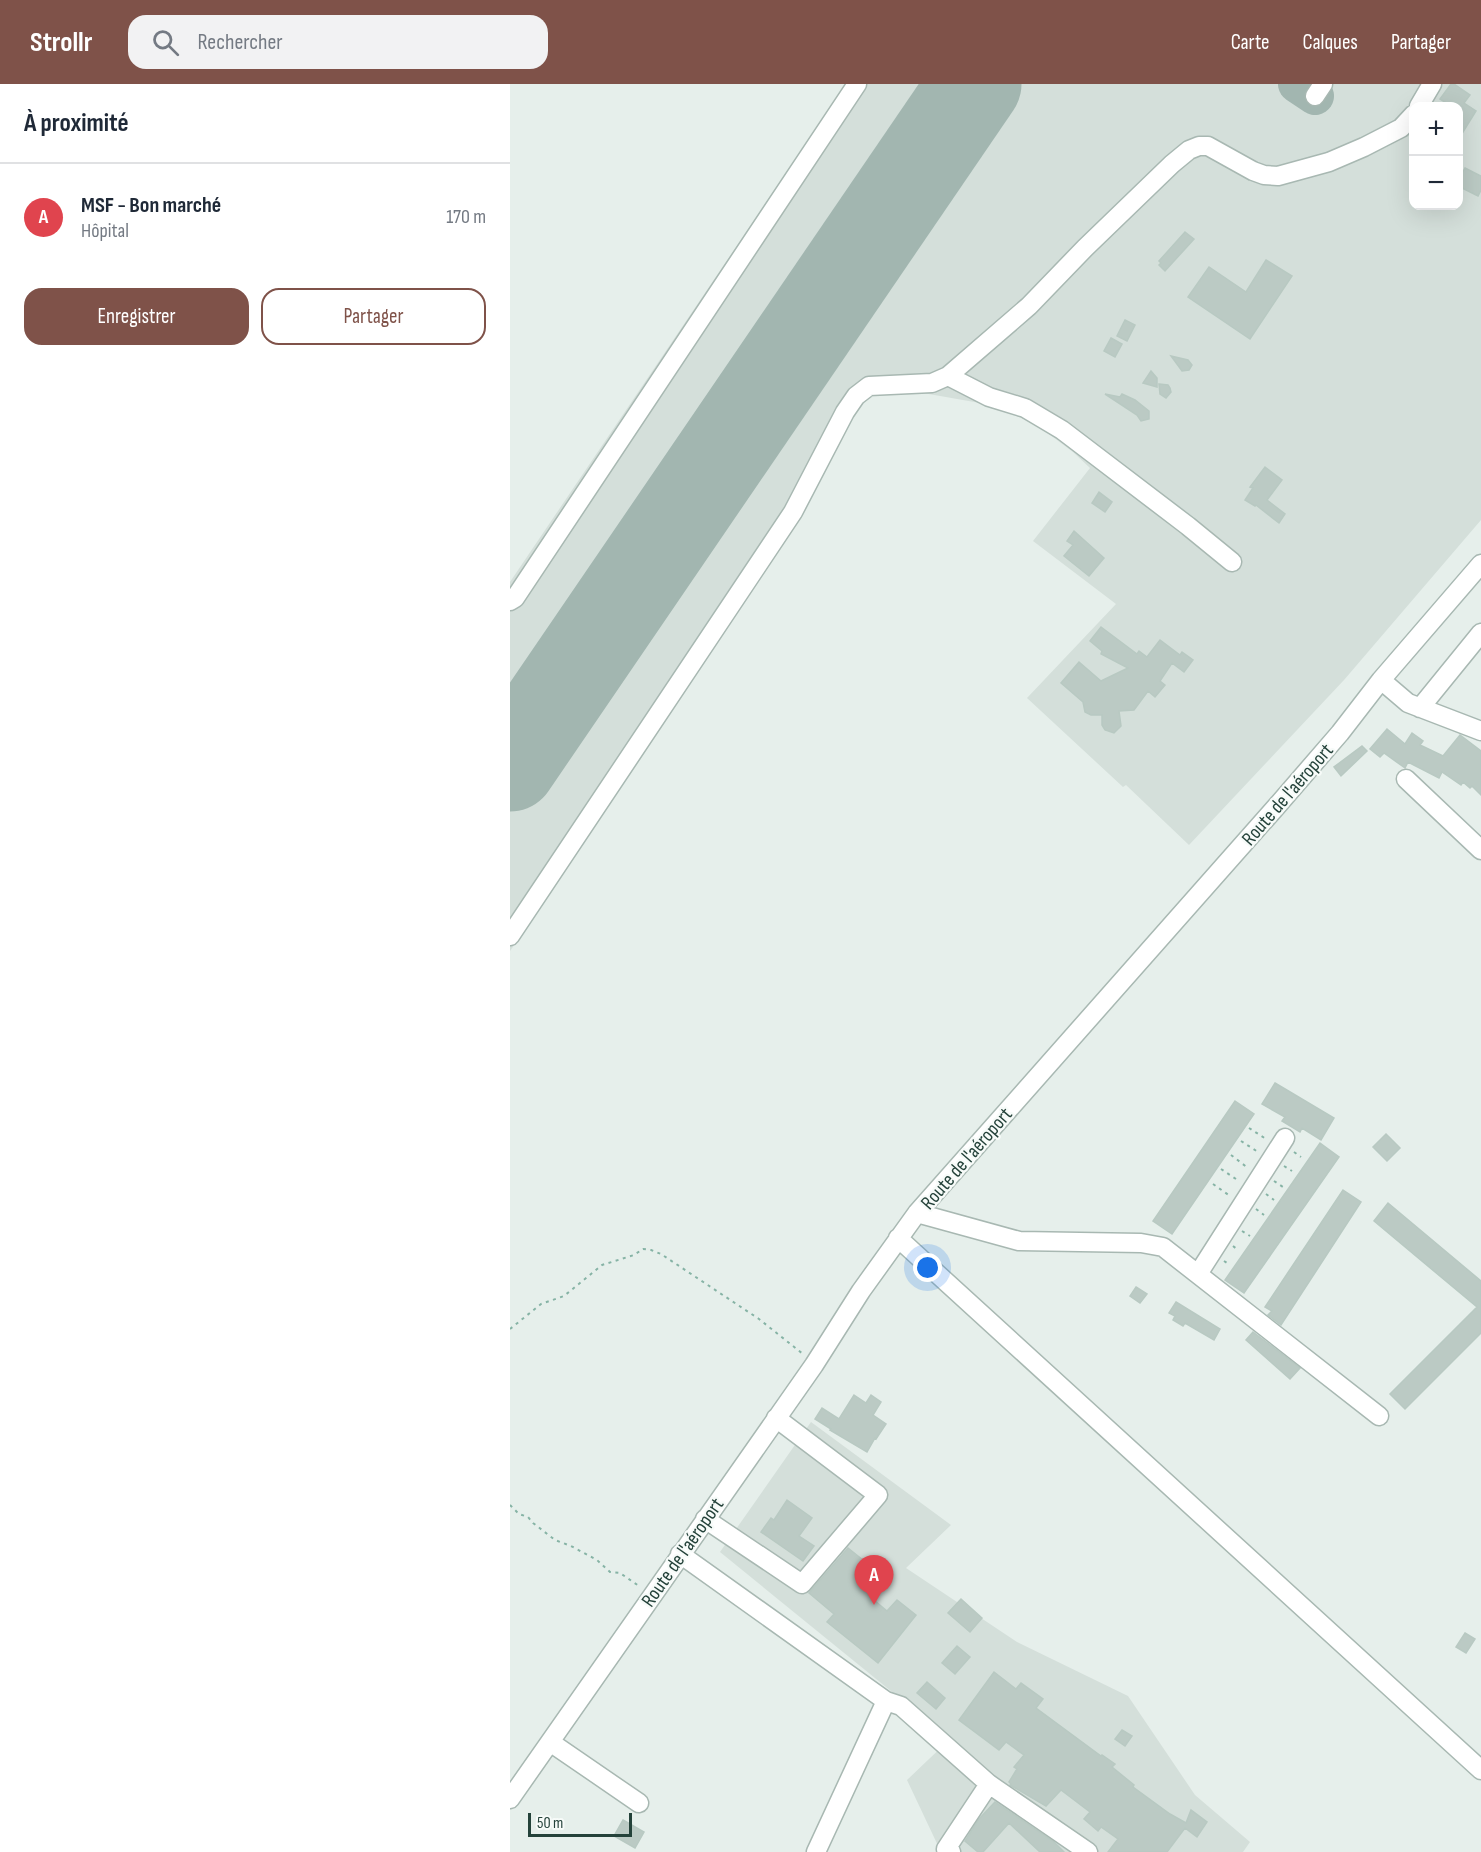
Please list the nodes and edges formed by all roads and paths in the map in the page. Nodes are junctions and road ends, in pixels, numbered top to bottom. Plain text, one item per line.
1 (857, 84) edge
2 (1432, 84) edge
3 (1421, 102) edge
4 (1409, 119) edge
5 (948, 376) junction
6 (1232, 562) dead end
7 (1481, 564) edge
8 (512, 601) edge
9 (1481, 633) edge
10 (1381, 680) junction
11 (1420, 708) junction
12 (1481, 731) edge
13 (1406, 779) dead end
14 (1481, 850) edge
15 (510, 936) edge
16 (1250, 1128) dead end
17 (1241, 1141) dead end
18 (1278, 1148) junction
19 (1231, 1155) dead end
20 (1221, 1169) dead end
21 (1213, 1184) dead end
22 (1251, 1190) junction
23 (917, 1213) junction
24 (898, 1238) junction
25 (1197, 1274) junction
26 (510, 1329) edge
27 (814, 1365) junction
28 (1379, 1416) dead end
29 (776, 1418) junction
30 (510, 1505) edge
31 (705, 1519) junction
32 (680, 1554) junction
33 (654, 1593) junction
34 (886, 1701) junction
35 (550, 1742) junction
36 (1481, 1770) edge
37 (989, 1784) junction
38 (510, 1798) edge
39 (639, 1803) dead end
40 (816, 1852) edge
41 (951, 1852) edge
42 (1088, 1852) edge

1 - 8 street
2 - 3 street
4 - 5 street
5 - 6 street
5 - 15 street
7 - 10 street, Route de l'aéroport
9 - 11 street
10 - 11 street
10 - 23 street, Route de l'aéroport
11 - 12 street
13 - 14 street
16 - 18 path
17 - 18 path
18 - 22 street
19 - 22 path
20 - 22 path
21 - 22 path
22 - 25 street
23 - 24 street, Route de l'aéroport
23 - 25 street
24 - 27 street, Route de l'aéroport
24 - 36 street
25 - 28 street
26 - 27 path
27 - 29 street, Route de l'aéroport
29 - 31 street, Route de l'aéroport
29 - 31 street
30 - 33 path
31 - 32 street, Route de l'aéroport
32 - 33 street, Route de l'aéroport
32 - 34 street
33 - 35 street, Route de l'aéroport
34 - 37 street
34 - 40 street
35 - 38 street, Route de l'aéroport
35 - 39 street
37 - 41 street
37 - 42 street

